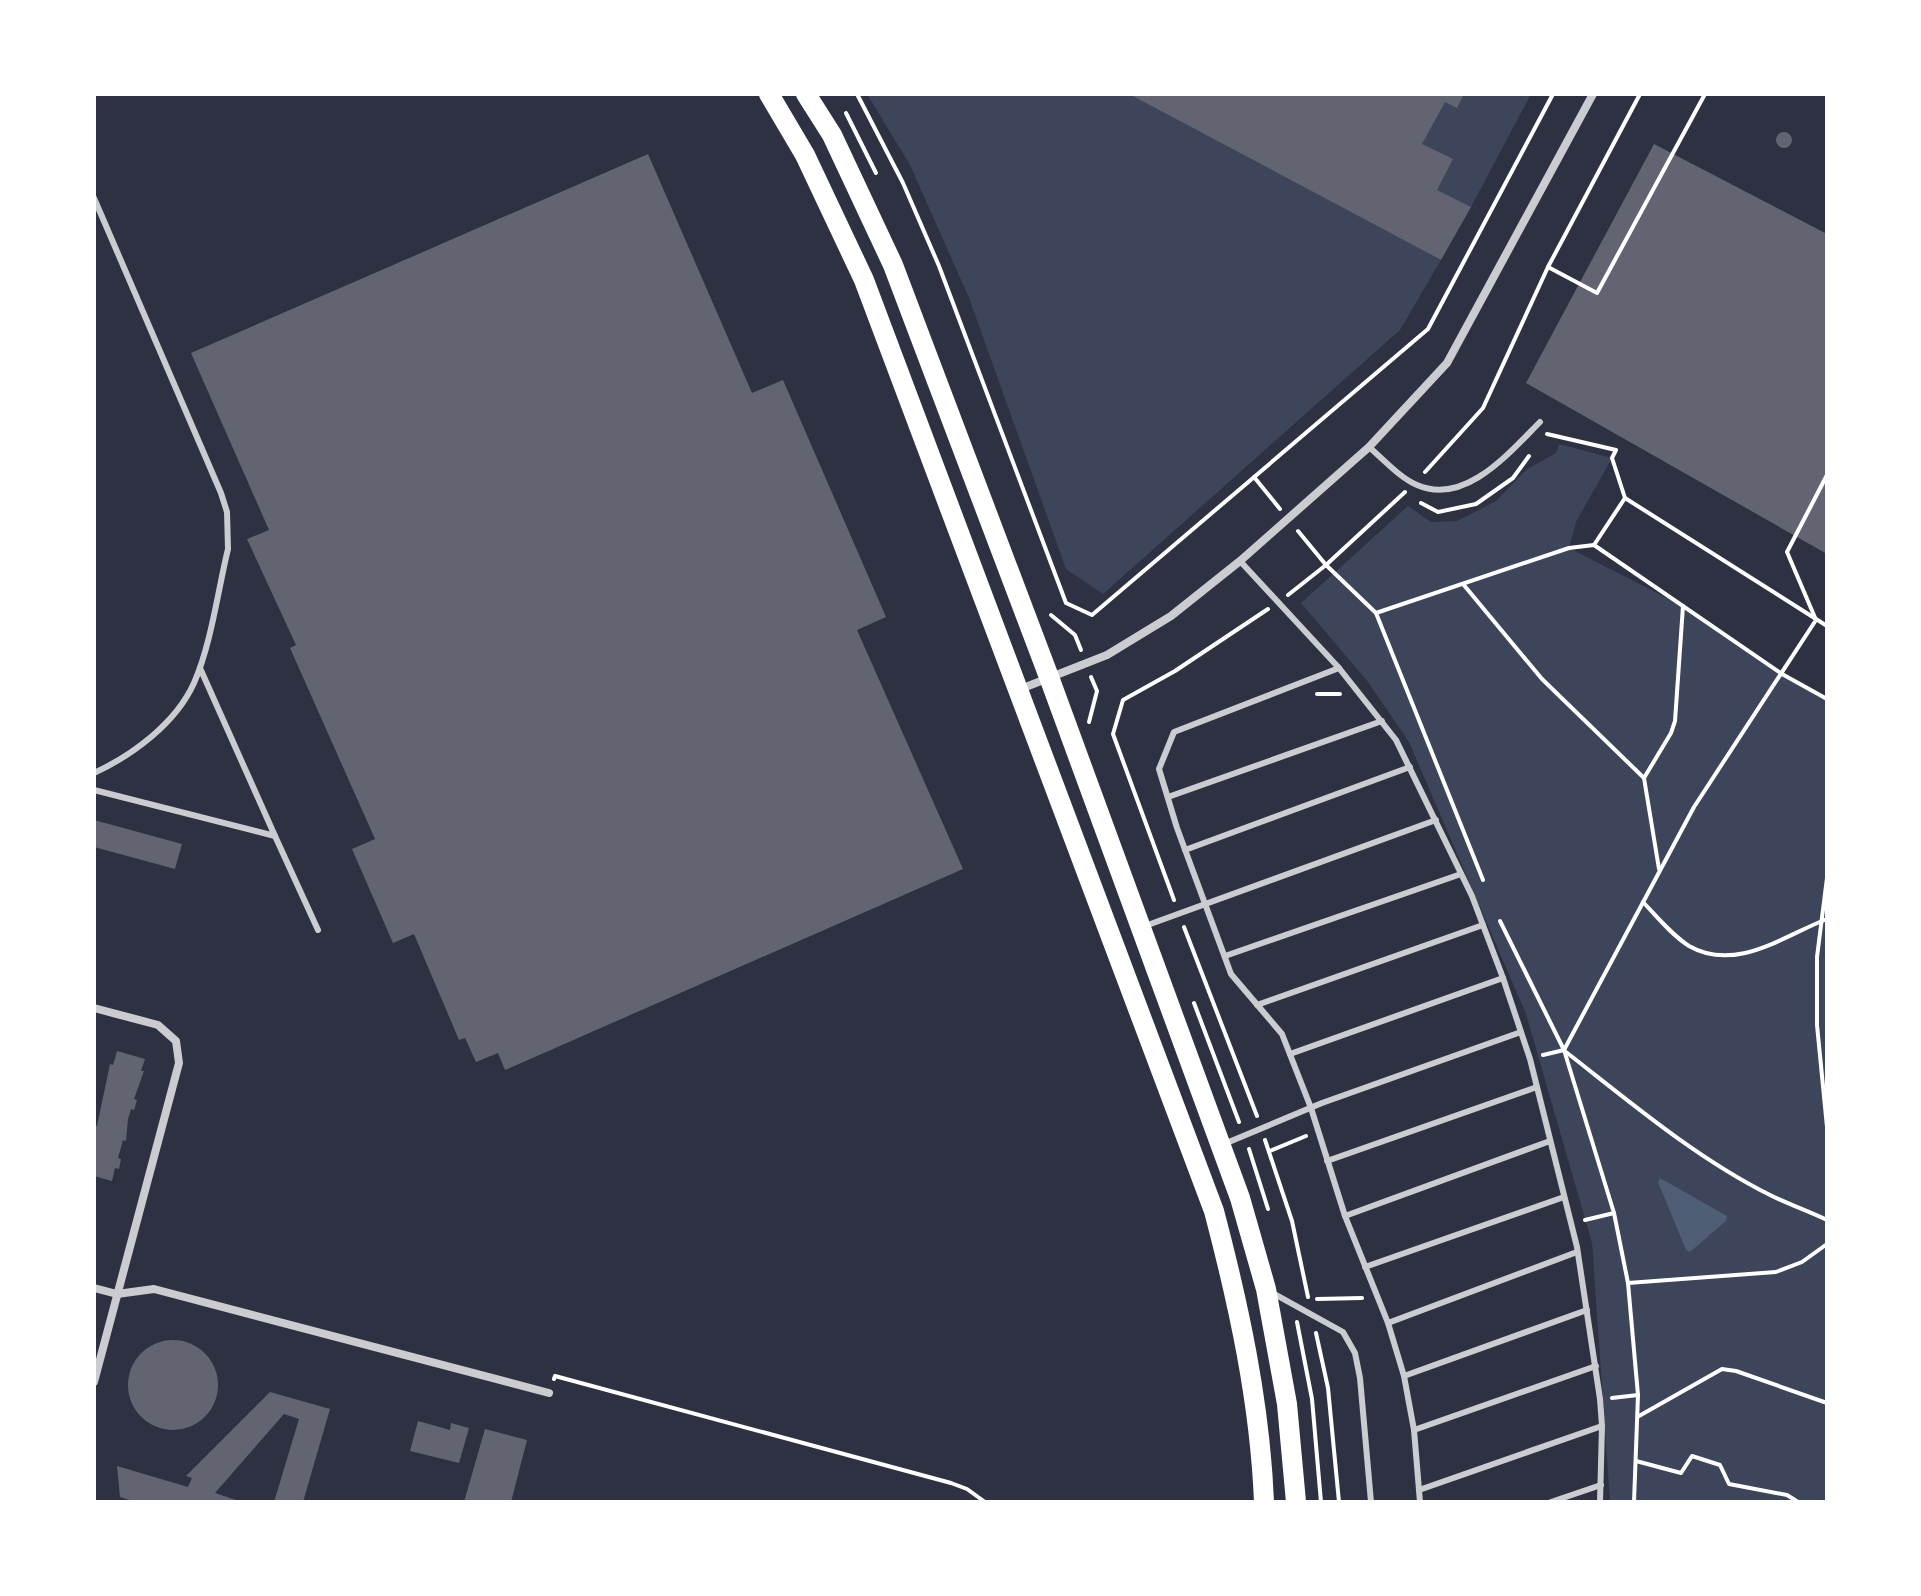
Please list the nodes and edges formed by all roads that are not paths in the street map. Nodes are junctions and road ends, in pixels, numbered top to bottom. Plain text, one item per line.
1 (769, 94) edge
2 (806, 94) edge
3 (1593, 94) edge
4 (94, 198) edge
5 (1540, 422) dead end
6 (1369, 447) junction
7 (1240, 561) junction
8 (200, 667) junction
9 (1339, 668) junction
10 (1049, 677) junction
11 (1017, 690) junction
12 (1382, 721) junction
13 (1410, 767) junction
14 (94, 773) edge
15 (94, 790) edge
16 (1168, 797) junction
17 (1436, 820) junction
18 (275, 836) junction
19 (1185, 850) junction
20 (1461, 874) junction
21 (1206, 904) junction
22 (1483, 925) junction
23 (1141, 927) junction
24 (318, 930) dead end
25 (1225, 956) junction
26 (1503, 978) junction
27 (1257, 1005) junction
28 (94, 1008) edge
29 (1521, 1032) junction
30 (1290, 1054) junction
31 (1537, 1087) junction
32 (1311, 1108) junction
33 (1550, 1141) junction
34 (1221, 1146) junction
35 (1327, 1161) junction
36 (1564, 1197) junction
37 (1345, 1216) junction
38 (1577, 1252) junction
39 (1365, 1267) junction
40 (94, 1288) edge
41 (1266, 1289) junction
42 (117, 1294) junction
43 (1587, 1310) junction
44 (1388, 1323) junction
45 (1596, 1366) junction
46 (1404, 1376) junction
47 (94, 1382) edge
48 (549, 1393) road end
49 (1602, 1426) junction
50 (1414, 1430) junction
51 (1601, 1485) junction
52 (1419, 1490) junction
53 (1264, 1502) edge
54 (1296, 1502) edge
55 (1371, 1502) edge
56 (1420, 1502) edge
57 (1551, 1502) edge
58 (1600, 1502) edge

1 - 11 main road
2 - 10 main road
3 - 6 street
4 - 8 lane
5 - 6 lane
6 - 7 street
7 - 9 lane
7 - 10 street
8 - 14 lane
8 - 18 lane
9 - 12 lane
9 - 16 lane
10 - 11 street
10 - 23 main road
11 - 53 main road
12 - 13 lane
12 - 16 lane
13 - 17 lane
13 - 19 lane
15 - 18 lane
16 - 19 lane
17 - 20 lane
17 - 21 lane
18 - 24 lane
19 - 21 lane
20 - 22 lane
20 - 25 lane
21 - 23 lane
21 - 25 lane
22 - 26 lane
22 - 27 lane
23 - 34 main road
25 - 27 lane
26 - 29 lane
26 - 30 lane
27 - 30 lane
28 - 42 street
29 - 31 lane
29 - 32 lane
30 - 32 lane
31 - 33 lane
31 - 35 lane
32 - 34 lane
32 - 35 lane
33 - 36 lane
33 - 37 lane
34 - 41 main road
35 - 37 lane
36 - 38 lane
36 - 39 lane
37 - 39 lane
38 - 43 lane
38 - 44 lane
39 - 44 lane
40 - 42 street
41 - 54 main road
41 - 55 lane
42 - 47 street
42 - 48 street
43 - 45 lane
43 - 46 lane
44 - 46 lane
45 - 49 lane
45 - 50 lane
46 - 50 lane
49 - 51 lane
49 - 52 lane
50 - 52 lane
51 - 57 lane
51 - 58 lane
52 - 56 lane

